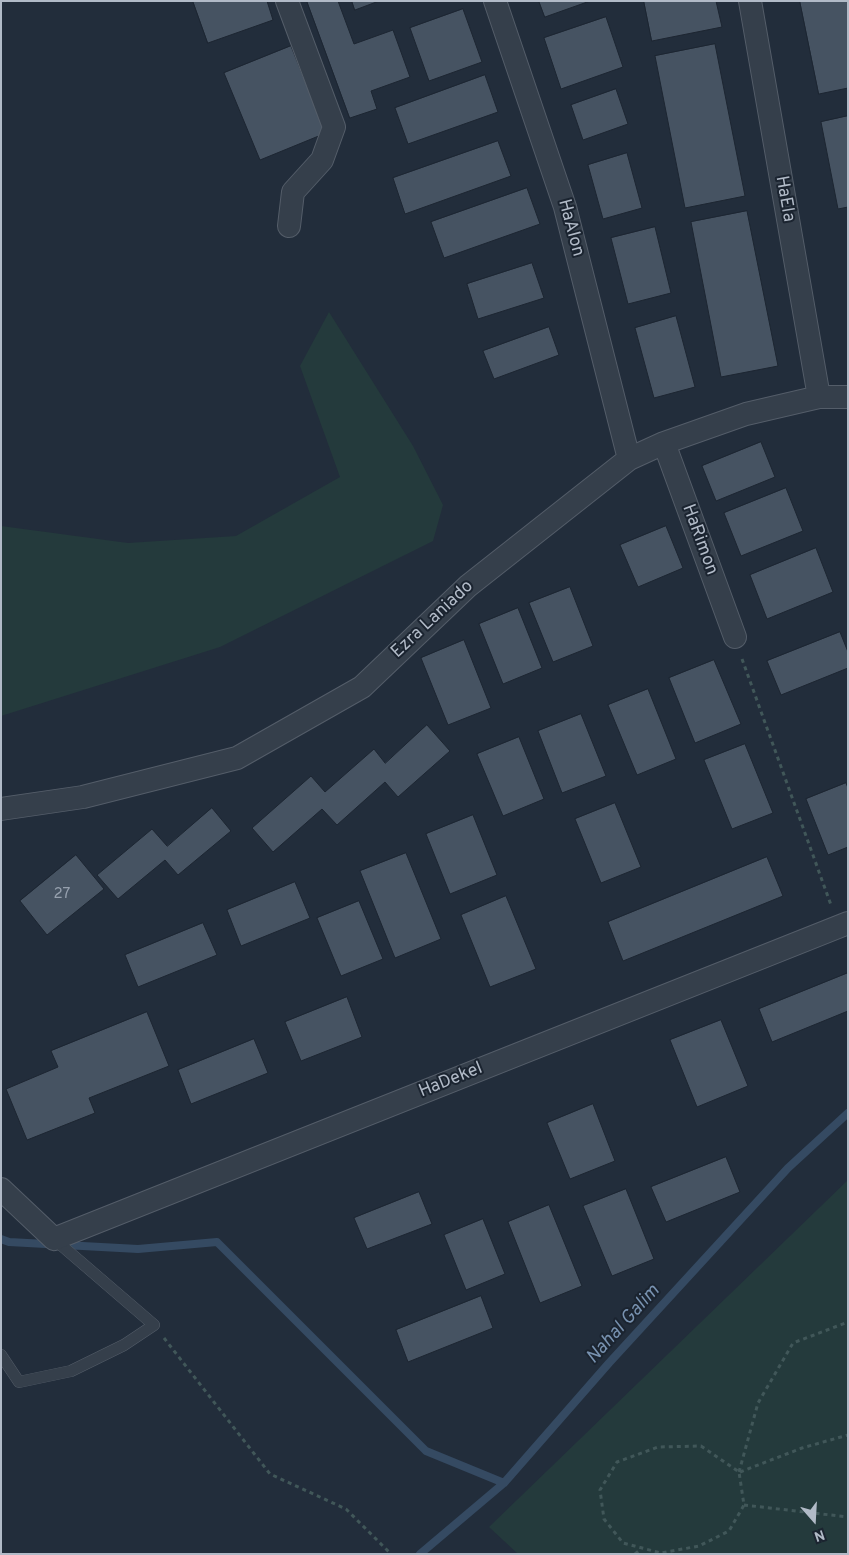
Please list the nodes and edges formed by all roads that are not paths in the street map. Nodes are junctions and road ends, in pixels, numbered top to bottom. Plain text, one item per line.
1 (288, 1) edge
2 (495, 1) edge
3 (750, 1) edge
4 (289, 226) dead end
5 (848, 397) edge
6 (820, 398) junction
7 (664, 443) junction
8 (629, 459) junction
9 (735, 637) road end
10 (1, 809) edge
11 (843, 924) edge
12 (1, 1189) edge
13 (54, 1239) junction
14 (1, 1355) edge

1 - 4 street
2 - 8 street, HaAlon
3 - 6 street, HaEla
5 - 6 street, Ezra Laniado
6 - 7 street, Ezra Laniado
7 - 8 street, Ezra Laniado
7 - 9 street, HaRimon
8 - 10 street, Ezra Laniado
11 - 13 street, HaDekel
12 - 13 street
13 - 14 lane

